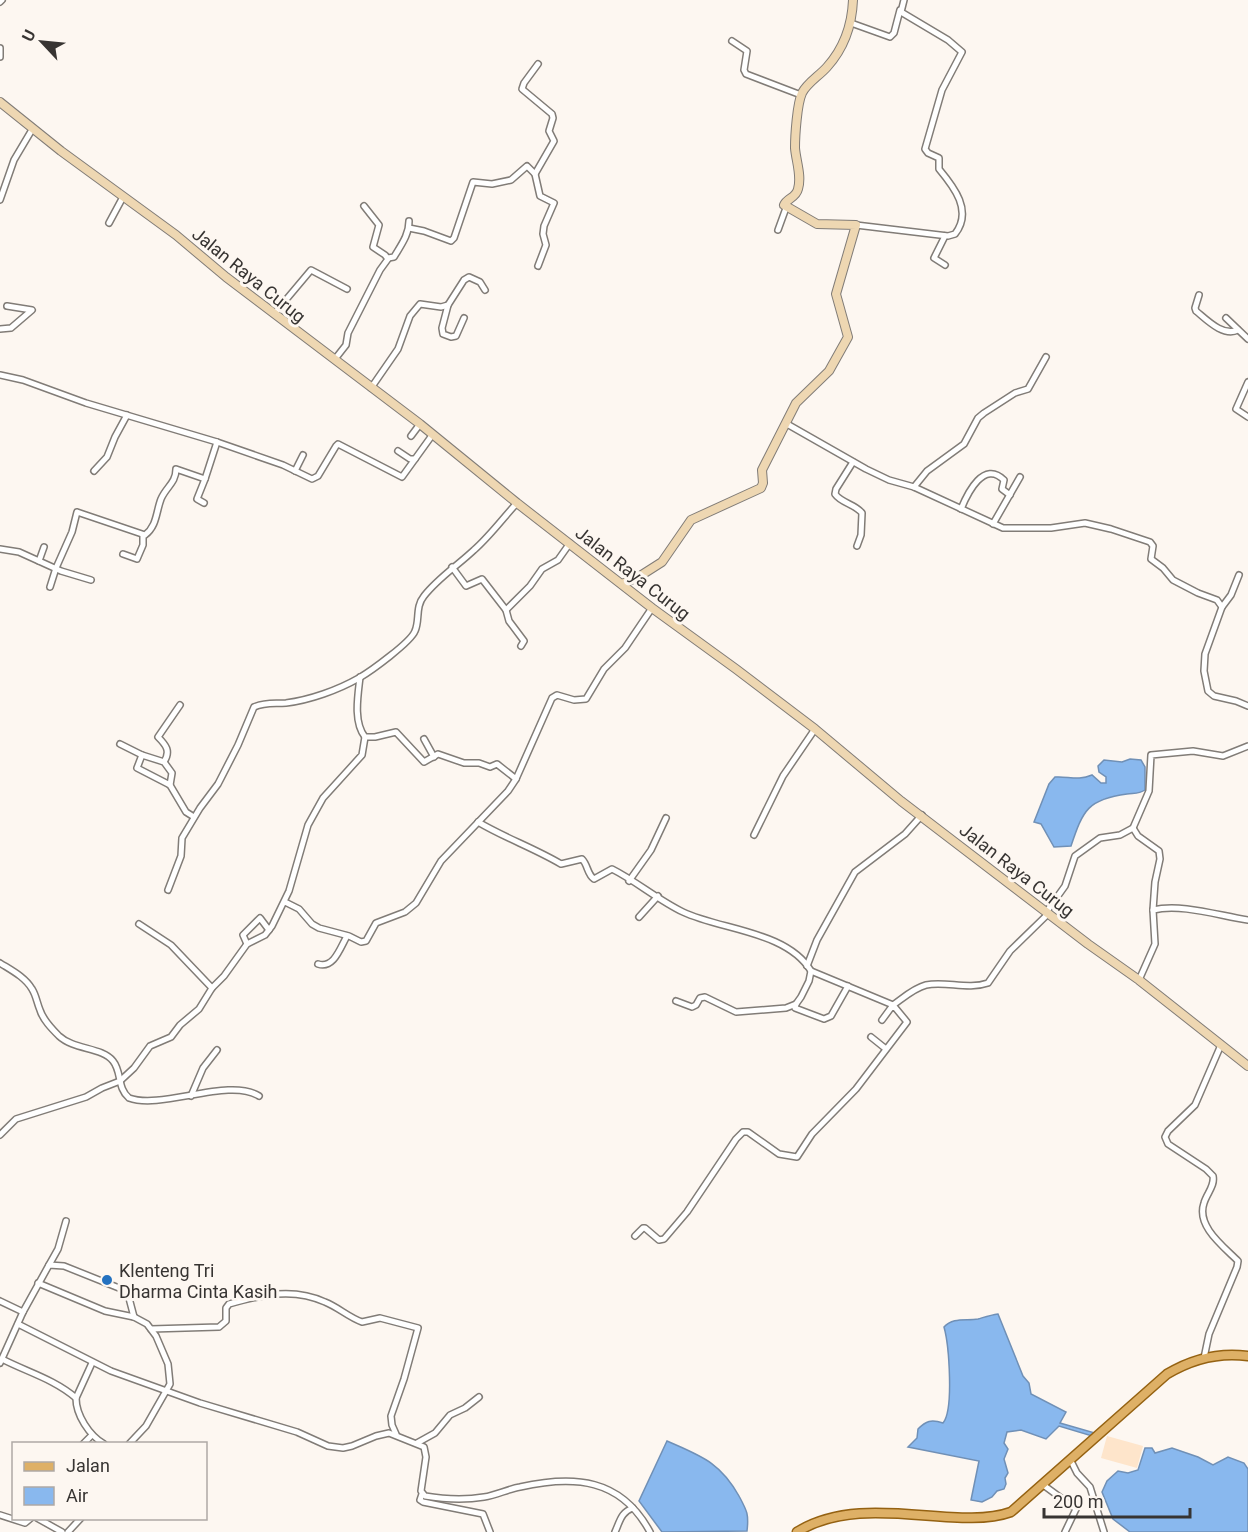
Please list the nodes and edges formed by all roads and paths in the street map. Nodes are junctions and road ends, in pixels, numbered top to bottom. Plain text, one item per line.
1 (853, 0) edge
2 (904, 0) edge
3 (900, 10) junction
4 (851, 23) junction
5 (732, 41) dead end
6 (0, 48) edge
7 (0, 57) edge
8 (538, 64) dead end
9 (801, 95) junction
10 (0, 102) edge
11 (33, 128) junction
12 (535, 174) junction
13 (123, 197) junction
14 (0, 200) edge
15 (364, 206) dead end
16 (786, 208) junction
17 (409, 221) dead end
18 (109, 223) dead end
19 (856, 225) junction
20 (409, 228) junction
21 (778, 230) dead end
22 (945, 236) junction
23 (388, 258) junction
24 (945, 265) dead end
25 (538, 266) dead end
26 (347, 289) dead end
27 (484, 290) dead end
28 (1199, 295) dead end
29 (448, 305) junction
30 (7, 306) dead end
31 (274, 314) junction
32 (464, 318) dead end
33 (1226, 318) dead end
34 (0, 329) edge
35 (1238, 330) junction
36 (1248, 339) edge
37 (1046, 357) dead end
38 (335, 359) junction
39 (0, 375) edge
40 (1248, 382) edge
41 (371, 388) junction
42 (127, 415) junction
43 (1248, 417) edge
44 (420, 424) junction
45 (787, 424) junction
46 (433, 434) junction
47 (411, 436) dead end
48 (217, 442) junction
49 (398, 451) dead end
50 (303, 455) dead end
51 (415, 459) junction
52 (853, 462) junction
53 (94, 471) dead end
54 (295, 471) junction
55 (1020, 477) dead end
56 (205, 478) junction
57 (914, 487) junction
58 (1010, 495) junction
59 (204, 503) dead end
60 (517, 503) junction
61 (961, 509) junction
62 (993, 524) junction
63 (143, 536) junction
64 (570, 543) junction
65 (857, 546) dead end
66 (44, 547) dead end
67 (0, 549) edge
68 (123, 554) dead end
69 (39, 561) junction
70 (452, 567) junction
71 (56, 568) junction
72 (1239, 575) dead end
73 (91, 580) dead end
74 (622, 584) junction
75 (50, 587) dead end
76 (1222, 607) junction
77 (652, 608) junction
78 (506, 610) junction
79 (521, 646) dead end
80 (360, 677) junction
81 (180, 705) dead end
82 (1248, 706) edge
83 (815, 729) junction
84 (365, 737) junction
85 (424, 739) dead end
86 (120, 744) dead end
87 (1248, 746) edge
88 (142, 755) junction
89 (434, 757) junction
90 (164, 762) junction
91 (516, 779) junction
92 (171, 785) junction
93 (922, 815) junction
94 (194, 817) junction
95 (666, 818) dead end
96 (478, 822) junction
97 (1133, 828) junction
98 (754, 835) dead end
99 (629, 881) junction
100 (168, 890) dead end
101 (658, 896) junction
102 (285, 902) junction
103 (1153, 910) junction
104 (1048, 912) junction
105 (639, 917) dead end
106 (1248, 920) edge
107 (139, 924) dead end
108 (270, 930) junction
109 (346, 936) junction
110 (247, 944) junction
111 (0, 963) edge
112 (318, 964) dead end
113 (809, 968) junction
114 (1139, 980) junction
115 (848, 986) junction
116 (212, 988) junction
117 (676, 1001) dead end
118 (796, 1004) junction
119 (893, 1005) junction
120 (882, 1020) dead end
121 (871, 1037) dead end
122 (1221, 1045) junction
123 (886, 1049) junction
124 (217, 1050) dead end
125 (1248, 1066) edge
126 (120, 1081) junction
127 (191, 1096) junction
128 (259, 1096) dead end
129 (0, 1135) edge
130 (66, 1221) dead end
131 (635, 1236) dead end
132 (49, 1264) junction
133 (38, 1283) junction
134 (0, 1301) edge
135 (23, 1312) junction
136 (134, 1317) junction
137 (18, 1324) junction
138 (151, 1329) junction
139 (1248, 1356) edge
140 (1204, 1358) junction
141 (1, 1361) edge
142 (92, 1363) junction
143 (166, 1391) junction
144 (479, 1397) dead end
145 (76, 1398) junction
146 (396, 1434) junction
147 (92, 1435) junction
148 (84, 1442) edge
149 (102, 1442) edge
150 (130, 1442) edge
151 (417, 1443) junction
152 (1070, 1459) junction
153 (1042, 1484) junction
154 (423, 1494) junction
155 (633, 1508) junction
156 (41, 1520) edge
157 (79, 1520) edge
158 (62, 1532) edge
159 (68, 1532) edge
160 (490, 1532) edge
161 (615, 1532) edge
162 (650, 1532) edge
163 (797, 1532) edge
164 (1065, 1532) edge
165 (1104, 1532) edge

1 - 4 street
2 - 3 street
3 - 4 street
3 - 22 street
4 - 9 street
5 - 9 street
6 - 7 street
8 - 12 street
9 - 16 street
10 - 11 street, Jalan Raya Curug
11 - 13 street, Jalan Raya Curug
11 - 14 street
12 - 20 street
12 - 25 street
13 - 18 street
13 - 31 street, Jalan Raya Curug
15 - 23 street
16 - 19 street
16 - 21 street
17 - 20 street
19 - 22 street
19 - 45 street
20 - 23 street
22 - 24 street
23 - 38 street
26 - 31 street
27 - 29 street
28 - 35 street
29 - 32 street
29 - 41 street
30 - 34 street
31 - 38 street, Jalan Raya Curug
33 - 35 street
35 - 36 street
37 - 57 street
38 - 41 street, Jalan Raya Curug
39 - 42 street
40 - 43 street
41 - 44 street, Jalan Raya Curug
42 - 48 street
42 - 53 street
44 - 46 street, Jalan Raya Curug
44 - 47 street
45 - 52 street
45 - 74 street
46 - 51 street
46 - 60 street, Jalan Raya Curug
48 - 54 street
48 - 56 street
49 - 51 street
50 - 54 street
51 - 54 street
52 - 57 street
52 - 65 street
55 - 58 street
56 - 59 street
56 - 63 street
57 - 61 street
58 - 61 street
58 - 62 street
60 - 64 street, Jalan Raya Curug
60 - 70 street
61 - 62 street
62 - 76 street
63 - 68 street
63 - 71 street
64 - 74 street, Jalan Raya Curug
64 - 78 street
66 - 69 street
67 - 69 street
69 - 71 street
70 - 78 street
70 - 80 street
71 - 73 street
71 - 75 street
72 - 76 street
74 - 77 street, Jalan Raya Curug
76 - 82 street
77 - 83 street, Jalan Raya Curug
77 - 91 street
78 - 79 street
80 - 84 street
80 - 94 street
81 - 90 street
83 - 93 street, Jalan Raya Curug
83 - 98 street
84 - 89 street
84 - 102 street
85 - 89 street
86 - 88 street
87 - 97 street
88 - 90 street
88 - 92 street
89 - 91 street
90 - 92 street
91 - 96 street
92 - 94 street
93 - 104 street, Jalan Raya Curug
93 - 113 street
94 - 100 street
95 - 99 street
96 - 99 street
96 - 109 street
97 - 103 street
97 - 104 street
99 - 101 street
101 - 105 street
101 - 113 street
102 - 108 street
102 - 109 street
103 - 106 street
103 - 114 street
104 - 114 street, Jalan Raya Curug
104 - 119 street
107 - 116 street
108 - 110 street
108 - 110 street
109 - 112 street
110 - 116 street
111 - 126 street
113 - 115 street
113 - 118 street
114 - 122 street, Jalan Raya Curug
115 - 118 street
115 - 119 street
116 - 126 street
117 - 118 street
119 - 120 street
119 - 123 street
121 - 123 street
122 - 125 street, Jalan Raya Curug
122 - 140 street
123 - 131 street
124 - 127 street
126 - 127 street
126 - 129 street
127 - 128 street
130 - 132 street
132 - 133 street
132 - 136 street
133 - 135 street
133 - 136 street
134 - 135 street
135 - 137 street
136 - 138 street
137 - 141 street
137 - 142 street
138 - 143 street
138 - 146 street
139 - 140 main road
140 - 152 main road
141 - 145 street
142 - 143 street
142 - 145 street
143 - 146 street
143 - 150 street
144 - 151 street
145 - 147 street
146 - 151 street
147 - 148 street
147 - 149 street
151 - 154 street
152 - 153 main road
152 - 165 street
153 - 163 main road
153 - 164 street
154 - 155 street
154 - 160 street
155 - 161 street
155 - 162 street
156 - 158 street
157 - 159 street

